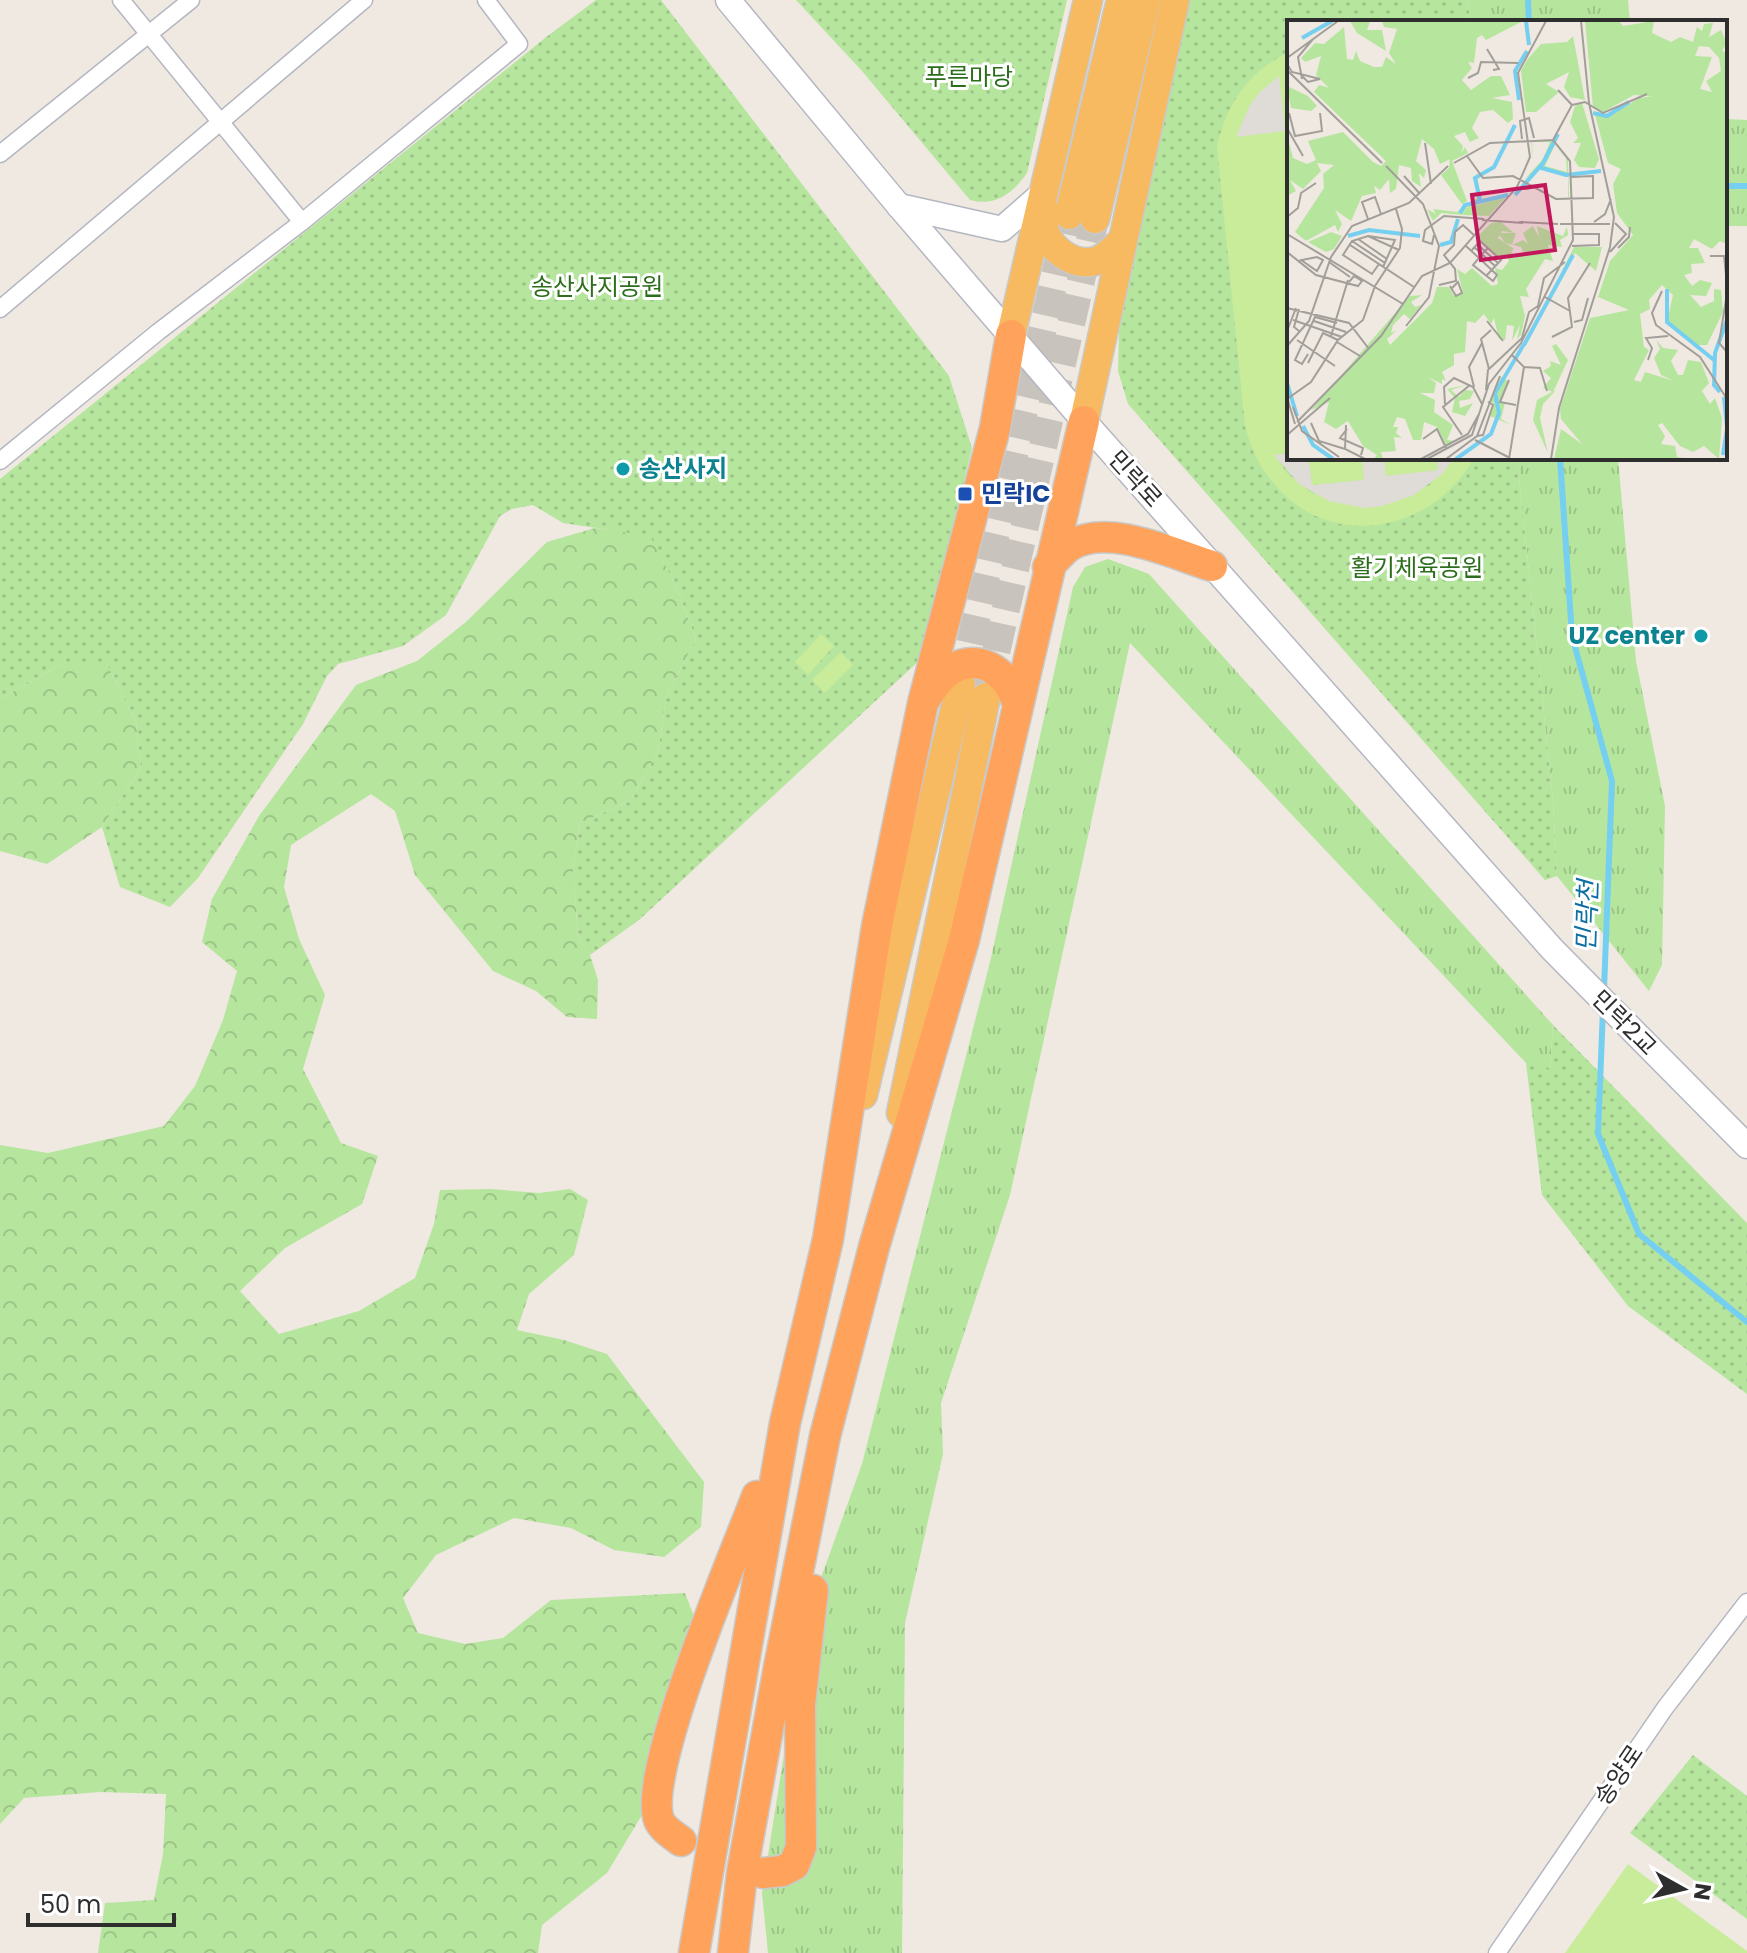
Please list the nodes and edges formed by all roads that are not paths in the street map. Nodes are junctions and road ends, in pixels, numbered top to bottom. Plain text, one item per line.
1 (121, 0) edge
2 (191, 0) edge
3 (364, 0) edge
4 (486, 0) edge
5 (728, 0) edge
6 (1088, 0) edge
7 (1121, 0) edge
8 (1146, 0) edge
9 (1175, 0) edge
10 (150, 33) junction
11 (221, 121) junction
12 (0, 154) edge
13 (1043, 193) junction
14 (899, 206) junction
15 (302, 222) junction
16 (1122, 241) junction
17 (0, 309) edge
18 (1011, 335) junction
19 (1084, 421) junction
20 (0, 461) edge
21 (1212, 566) junction
22 (1048, 567) junction
23 (961, 684) tunnel mouth
24 (986, 697) tunnel mouth
25 (1017, 702) junction
26 (923, 703) junction
27 (1552, 949) joint
28 (1747, 1146) edge
29 (828, 1239) junction
30 (874, 1247) junction
31 (785, 1423) junction
32 (825, 1436) junction
33 (1747, 1602) edge
34 (681, 1841) dead end
35 (763, 1873) dead end
36 (694, 1953) edge
37 (733, 1953) edge
38 (1497, 1953) edge

1 - 10 street
2 - 10 street
3 - 11 street
4 - 15 street
5 - 14 main road, 민락로
6 - 13 highway
7 - 8 highway
9 - 16 highway
10 - 11 street
10 - 12 street
11 - 15 street
11 - 17 street
13 - 14 main road
13 - 16 highway
13 - 18 highway
14 - 18 main road, 민락로
15 - 20 street
16 - 19 highway
18 - 19 main road, 민락로
18 - 26 highway
19 - 21 main road, 민락로
19 - 22 highway
21 - 22 highway
21 - 27 main road, 민락로
22 - 25 highway
23 - 29 highway
24 - 30 highway
25 - 26 highway
25 - 30 highway
26 - 29 highway
27 - 28 main road, 민락2교
29 - 31 highway
30 - 32 highway
31 - 34 highway
31 - 36 highway
32 - 35 highway
32 - 37 highway
33 - 38 street, 송양로

